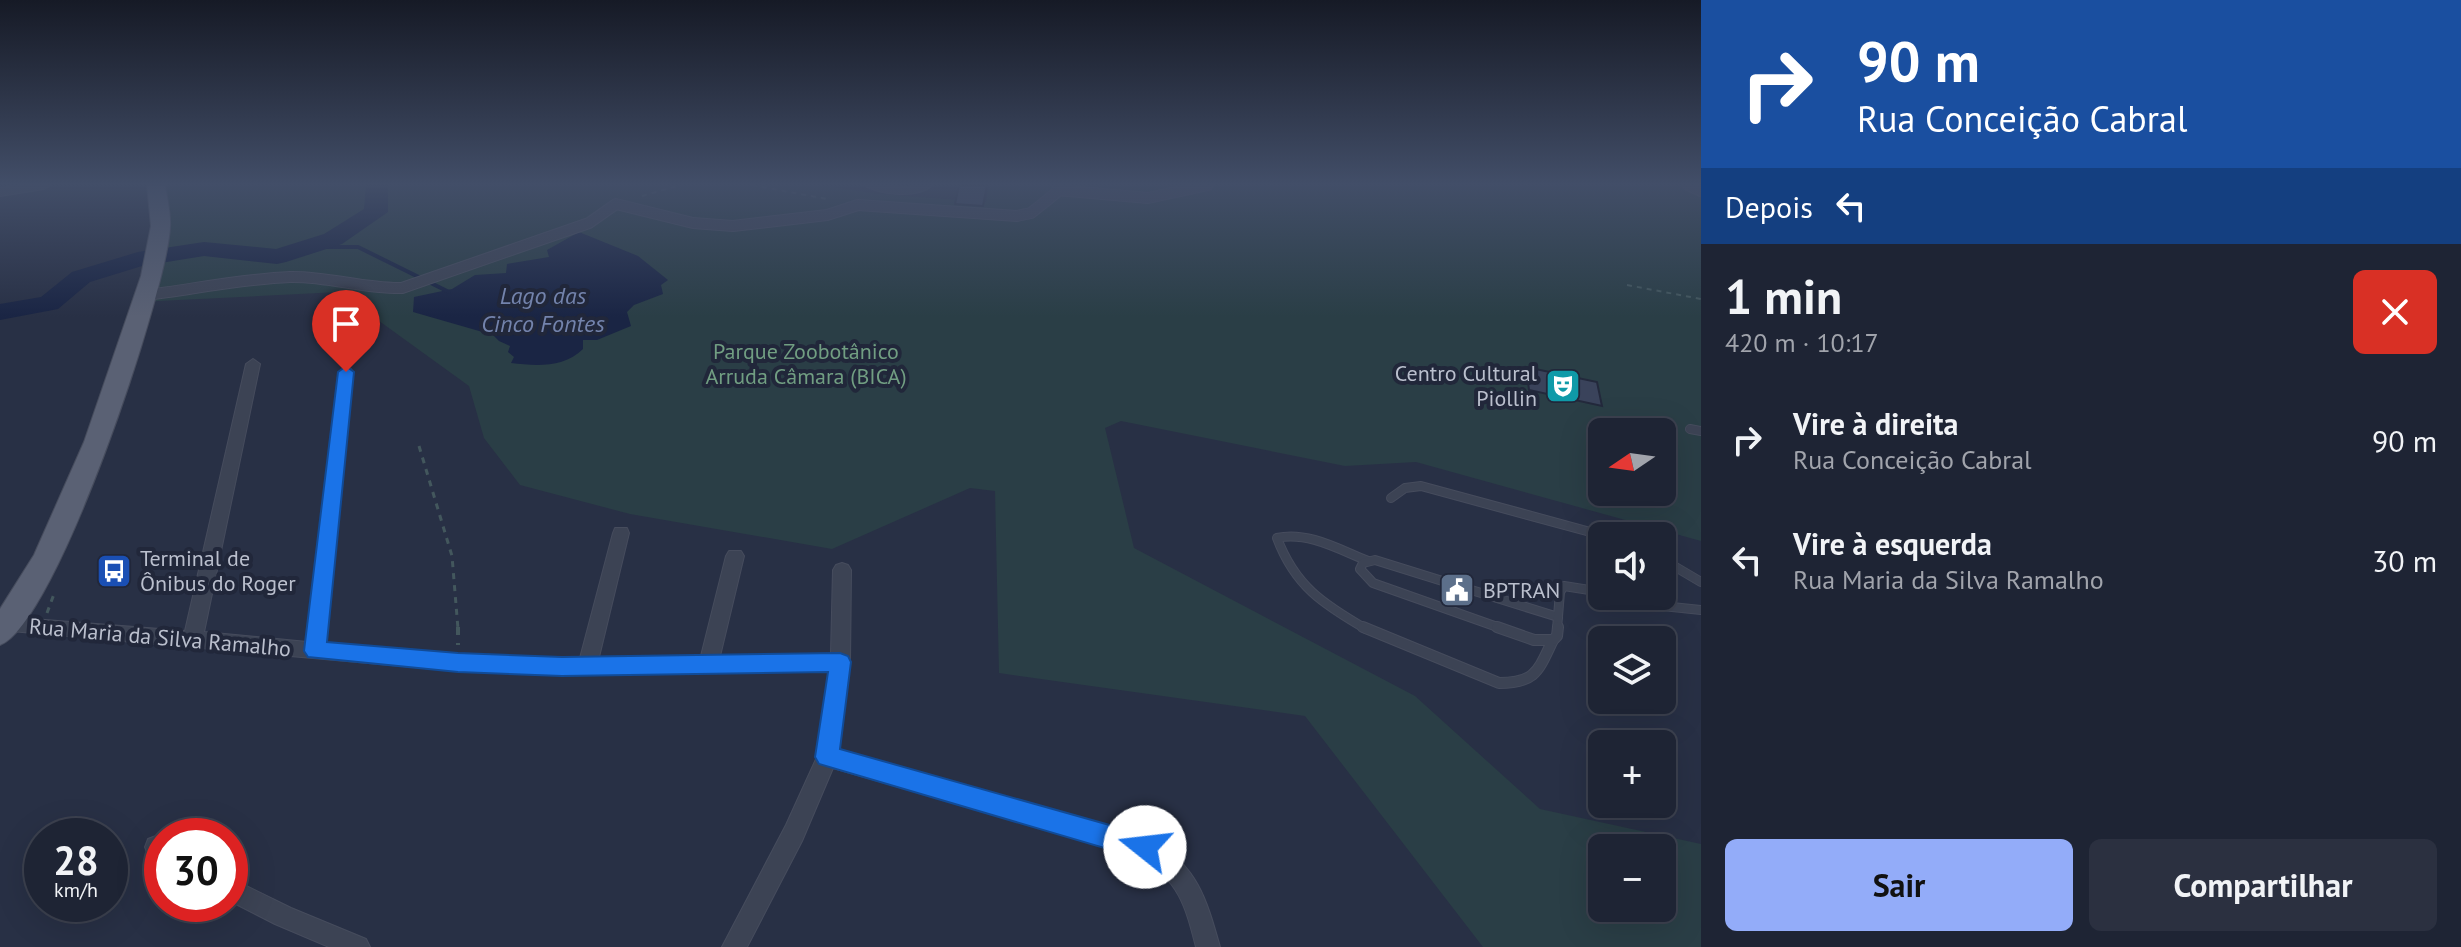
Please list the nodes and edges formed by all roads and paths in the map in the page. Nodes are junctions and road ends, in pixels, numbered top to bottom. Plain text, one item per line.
1 (160, 229) edge
2 (566, 229) edge
3 (149, 285) junction
4 (1627, 285) dead end
5 (1701, 299) edge
6 (253, 364) dead end
7 (346, 372) dead end
8 (1690, 429) dead end
9 (1701, 431) edge
10 (419, 446) dead end
11 (1391, 498) dead end
12 (1588, 531) edge
13 (621, 533) dead end
14 (735, 556) dead end
15 (1368, 561) junction
16 (1676, 567) edge
17 (842, 570) dead end
18 (1701, 582) edge
19 (1588, 589) edge
20 (1676, 607) edge
21 (1701, 610) edge
22 (1558, 617) junction
23 (3, 629) edge
24 (193, 638) junction
25 (1553, 640) junction
26 (315, 651) junction
27 (840, 662) junction
28 (458, 663) junction
29 (708, 664) junction
30 (588, 665) junction
31 (827, 757) junction
32 (248, 898) edge
33 (358, 947) edge
34 (734, 947) edge
35 (1208, 947) edge

1 - 3 main road
2 - 3 street
3 - 23 main road
4 - 5 path
6 - 24 street
7 - 26 street
8 - 9 lane
10 - 28 path
11 - 12 lane
13 - 30 street
14 - 29 street
15 - 22 lane
15 - 25 lane
15 - 25 lane
16 - 18 lane
17 - 27 street
19 - 22 lane
20 - 21 lane
22 - 25 lane
23 - 24 street, Rua Maria da Silva Ramalho
24 - 26 street, Rua Maria da Silva Ramalho
26 - 28 street, Rua Maria da Silva Ramalho
27 - 29 street, Rua Maria da Silva Ramalho
27 - 31 street
28 - 30 street, Rua Maria da Silva Ramalho
29 - 30 street, Rua Maria da Silva Ramalho
31 - 34 street
31 - 35 street
32 - 33 street

